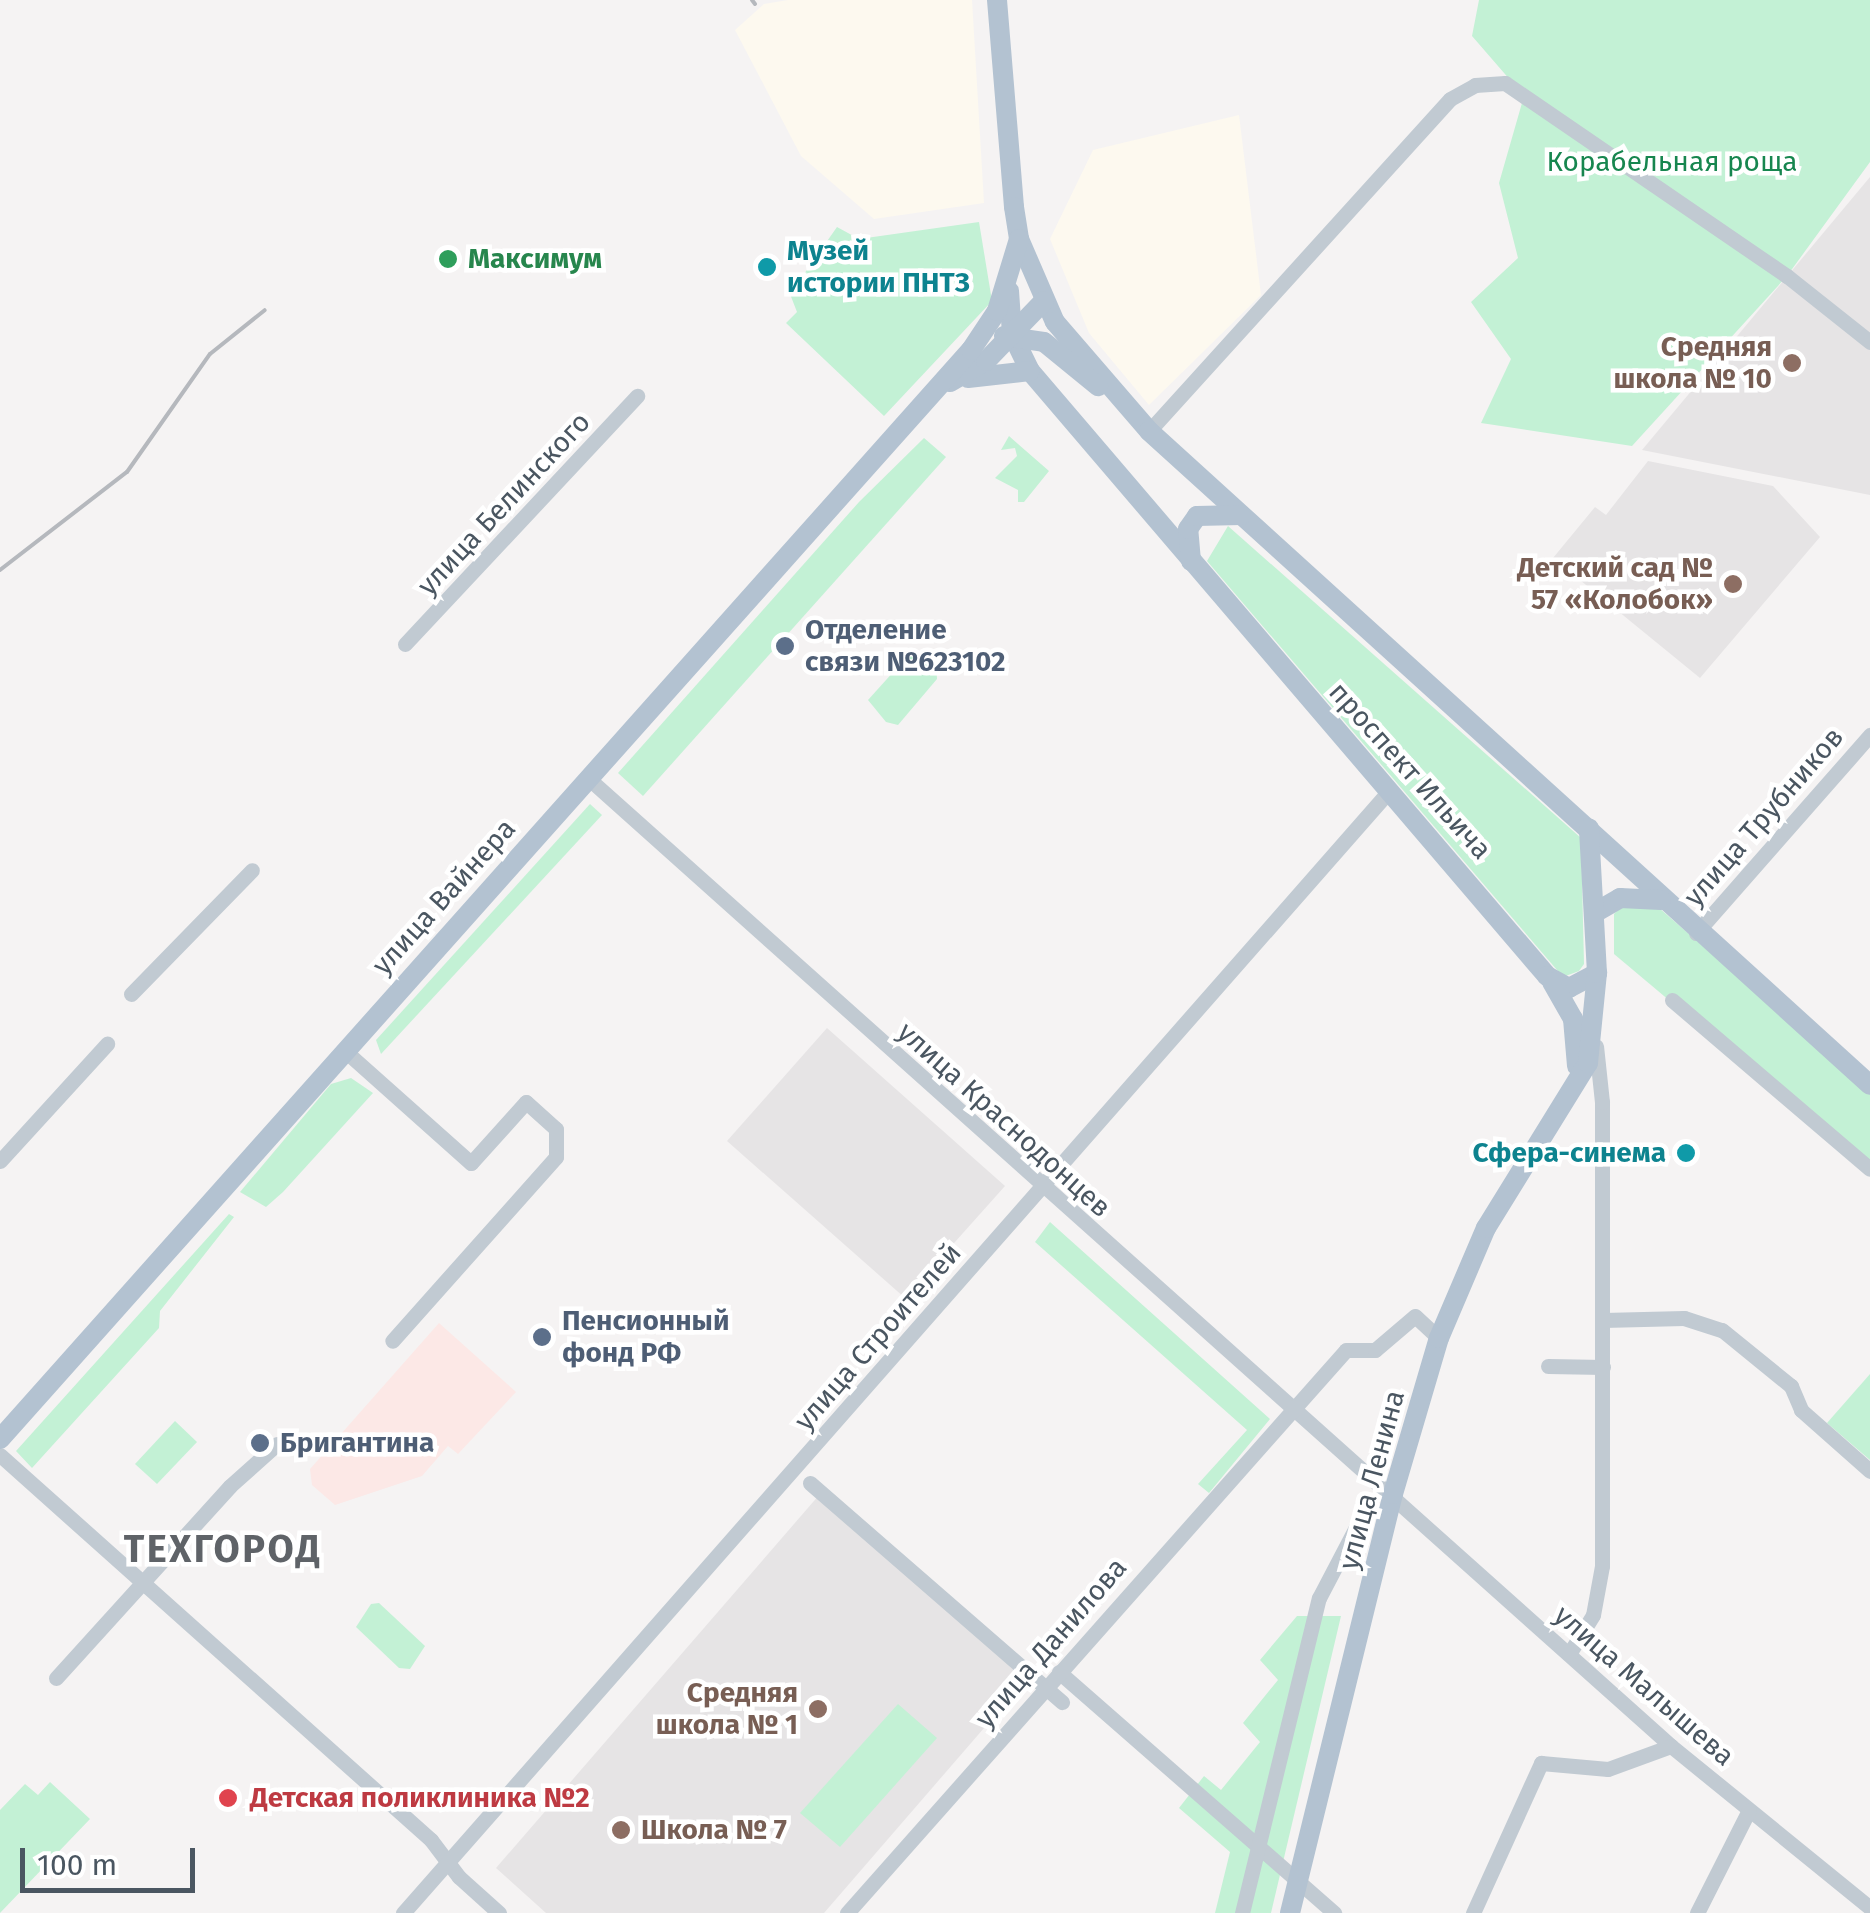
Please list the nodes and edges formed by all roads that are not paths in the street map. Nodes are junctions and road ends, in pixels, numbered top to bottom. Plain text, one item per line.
1 (997, 0) edge
2 (1019, 238) junction
3 (1044, 301) junction
4 (1012, 334) junction
5 (1870, 342) edge
6 (971, 350) junction
7 (1030, 371) junction
8 (940, 388) junction
9 (637, 396) dead end
10 (1143, 425) junction
11 (1241, 515) junction
12 (1191, 562) junction
13 (405, 644) dead end
14 (1870, 735) edge
15 (588, 778) junction
16 (1389, 791) junction
17 (1589, 828) junction
18 (252, 870) dead end
19 (1661, 900) junction
20 (1596, 912) junction
21 (1696, 933) junction
22 (1597, 973) junction
23 (1548, 976) junction
24 (131, 994) dead end
25 (1672, 1000) dead end
26 (1594, 1030) junction
27 (107, 1044) dead end
28 (344, 1050) junction
29 (1870, 1085) edge
30 (1575, 1089) junction
31 (0, 1161) edge
32 (1870, 1168) edge
33 (1041, 1187) junction
34 (1603, 1320) junction
35 (1439, 1338) junction
36 (392, 1341) dead end
37 (1548, 1366) dead end
38 (1603, 1367) junction
39 (1292, 1407) junction
40 (0, 1439) edge
41 (277, 1444) dead end
42 (0, 1455) edge
43 (801, 1464) junction
44 (1870, 1470) edge
45 (810, 1483) dead end
46 (1393, 1494) junction
47 (1365, 1510) dead end
48 (144, 1583) junction
49 (1569, 1654) junction
50 (56, 1678) dead end
51 (1051, 1681) junction
52 (1062, 1702) dead end
53 (1671, 1746) junction
54 (1749, 1810) junction
55 (1258, 1848) junction
56 (448, 1862) junction
57 (1298, 1881) junction
58 (1870, 1908) edge
59 (403, 1913) edge
60 (499, 1913) edge
61 (846, 1913) edge
62 (1242, 1913) edge
63 (1290, 1913) edge
64 (1334, 1913) edge
65 (1473, 1913) edge
66 (1697, 1913) edge

1 - 2 main road
2 - 3 main road
2 - 4 main road, проспект Ильича
2 - 6 main road, улица Вайнера
3 - 4 main road, улица Вайнера
3 - 10 main road
4 - 6 main road
4 - 7 main road, проспект Ильича
4 - 8 main road, улица Вайнера
4 - 10 main road
5 - 10 street
6 - 8 main road, улица Вайнера
7 - 8 main road
7 - 12 main road, проспект Ильича
8 - 15 main road, улица Вайнера
9 - 13 street, улица Белинского
10 - 11 main road
11 - 12 main road
11 - 17 main road
12 - 16 main road, проспект Ильича
14 - 21 street, улица Трубников
15 - 28 main road, улица Вайнера
15 - 33 street, улица Краснодонцев
16 - 23 main road, проспект Ильича
16 - 33 street, улица Строителей
17 - 19 main road
17 - 20 main road, улица Ленина
18 - 24 street
19 - 20 main road
19 - 21 main road
20 - 22 main road, улица Ленина
21 - 29 main road
22 - 23 main road
22 - 26 main road, улица Ленина
23 - 30 main road, улица Ленина
25 - 32 street
26 - 30 main road, улица Ленина
26 - 34 street, улица Ленина
27 - 31 street
28 - 36 street
28 - 40 main road, улица Вайнера
30 - 35 main road, улица Ленина
33 - 39 street, улица Краснодонцев
33 - 43 street, улица Строителей
34 - 38 street, улица Ленина
34 - 44 street
35 - 39 street, улица Данилова
35 - 46 main road, улица Ленина
37 - 38 street
38 - 49 street, улица Ленина
39 - 46 street, улица Краснодонцев
39 - 51 street, улица Данилова
41 - 48 street
42 - 48 street
43 - 51 street
43 - 56 street, улица Строителей
45 - 51 street
46 - 49 street, улица Малышева
46 - 57 main road, улица Ленина
47 - 55 street
48 - 50 street
48 - 56 street
49 - 53 street, улица Малышева
51 - 52 street
51 - 55 street
51 - 61 street, улица Данилова
53 - 54 street, улица Малышева
53 - 65 street
54 - 58 street, улица Малышева
54 - 66 street
55 - 57 street
55 - 62 street
56 - 59 street, улица Строителей
56 - 60 street
57 - 63 main road, улица Ленина
57 - 64 street

